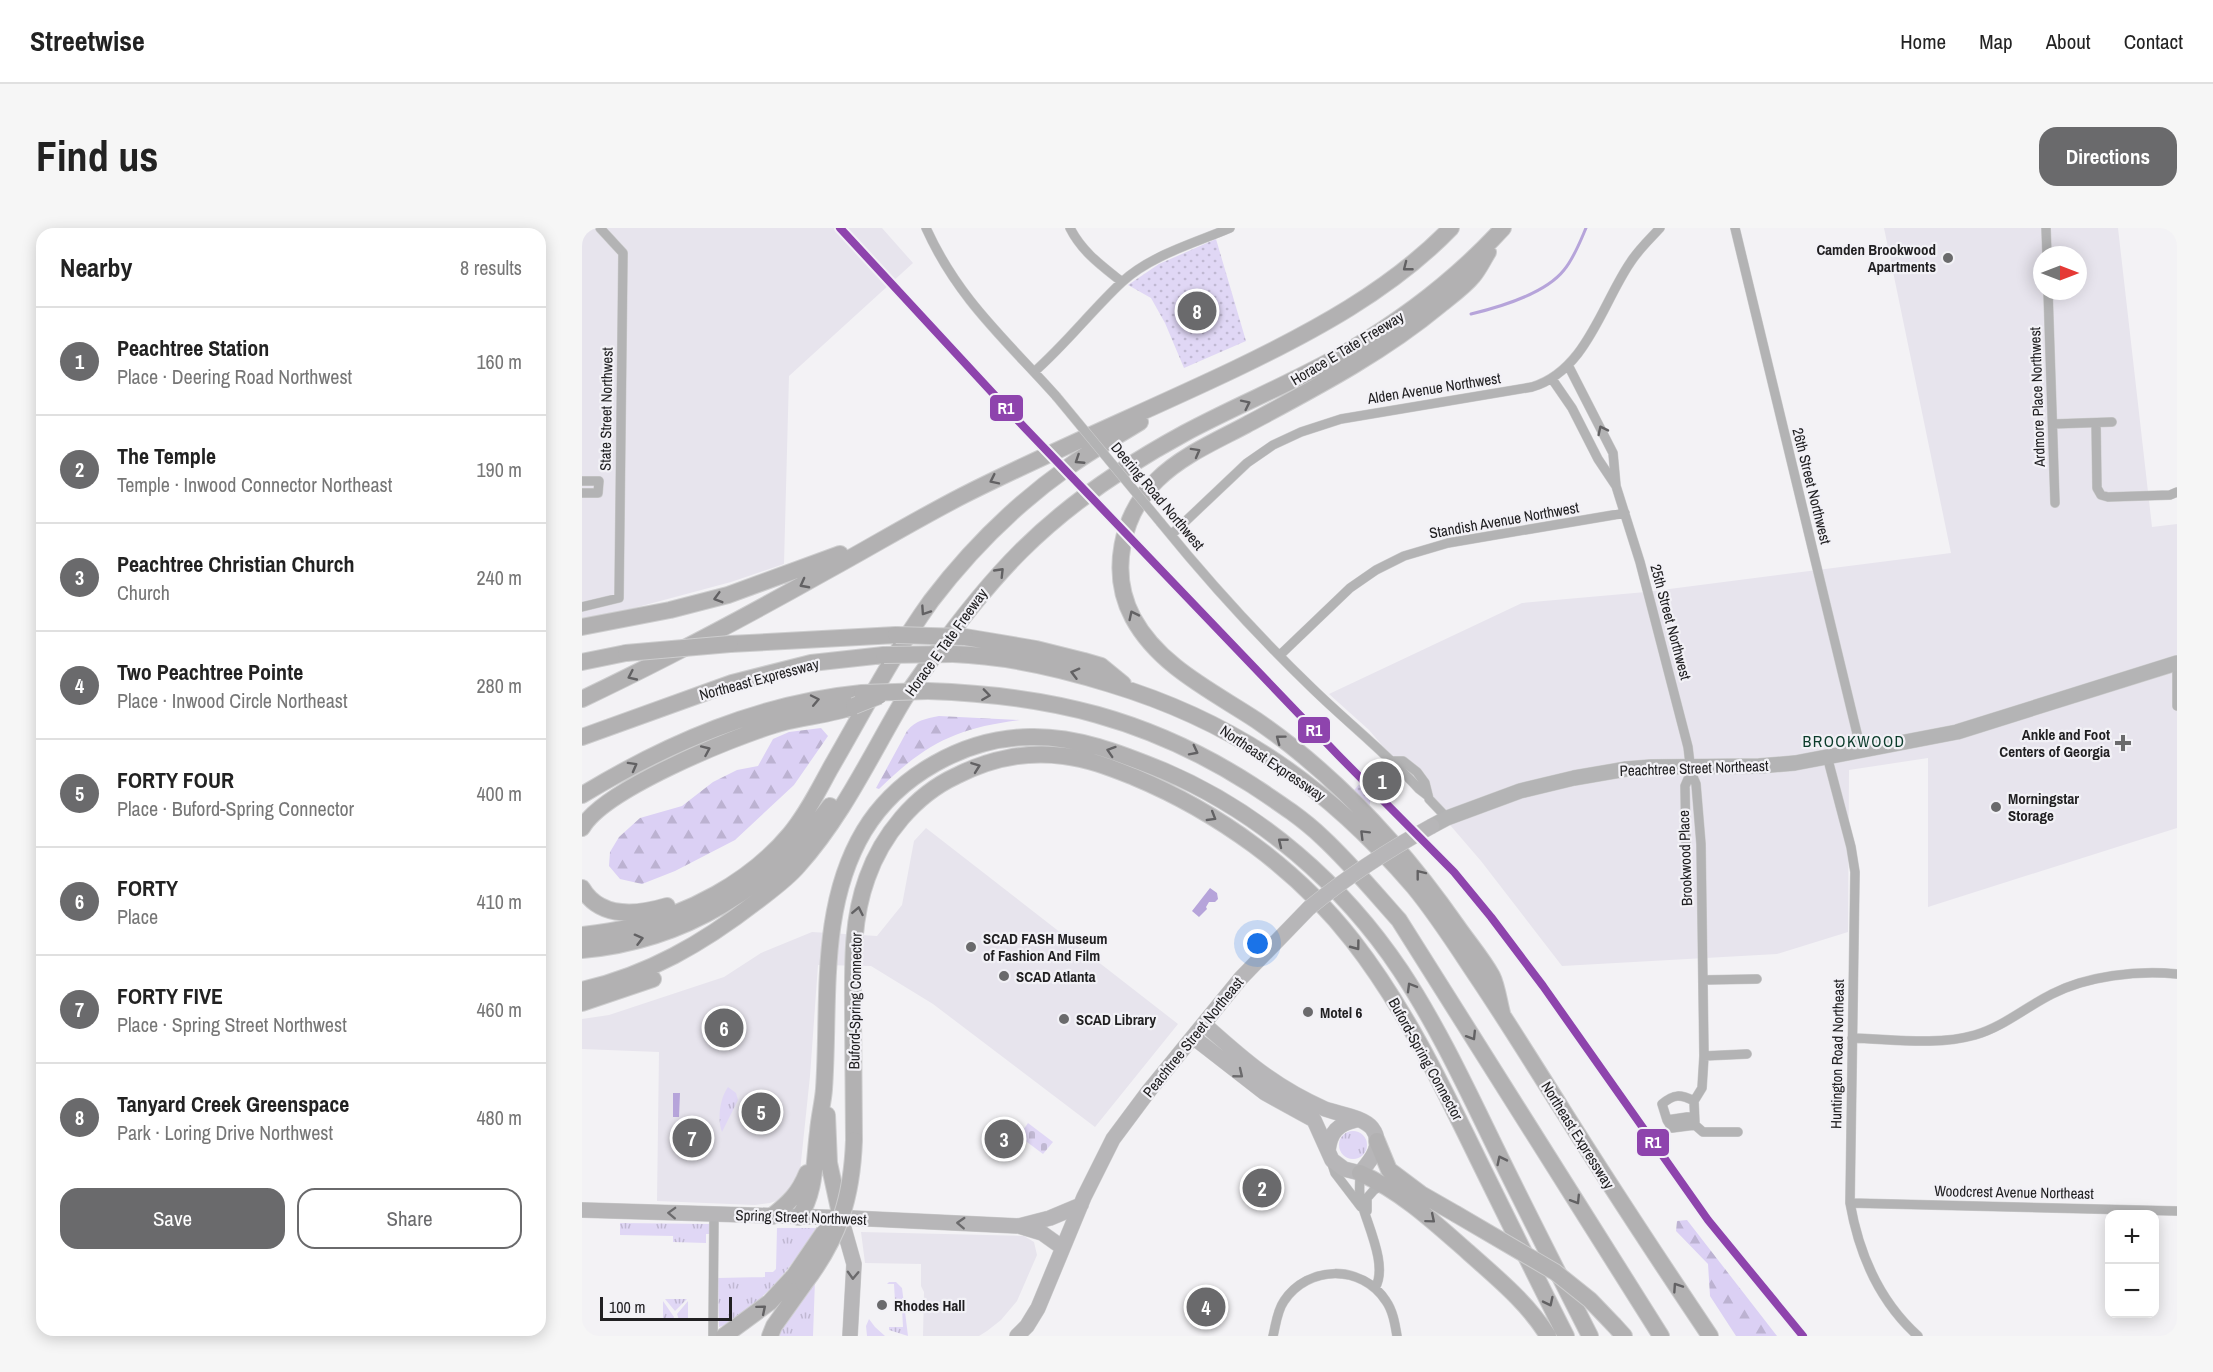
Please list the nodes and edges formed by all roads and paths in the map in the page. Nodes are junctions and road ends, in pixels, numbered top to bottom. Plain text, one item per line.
1 (600, 228) edge
2 (926, 228) edge
3 (1070, 228) edge
4 (1230, 228) edge
5 (1451, 228) edge
6 (1660, 228) edge
7 (1735, 228) edge
8 (2046, 228) edge
9 (1502, 229) edge
10 (1219, 230) edge
11 (2047, 246) edge
12 (1122, 282) junction
13 (2048, 300) edge
14 (1568, 365) junction
15 (1034, 372) junction
16 (1552, 379) junction
17 (1200, 386) junction
18 (2112, 422) dead end
19 (2096, 423) junction
20 (2053, 424) junction
21 (582, 481) edge
22 (1616, 486) junction
23 (2177, 492) edge
24 (582, 493) edge
25 (2055, 503) dead end
26 (1625, 513) junction
27 (909, 524) junction
28 (1171, 535) junction
29 (582, 607) edge
30 (582, 627) edge
31 (626, 653) junction
32 (1280, 655) junction
33 (582, 657) edge
34 (582, 662) edge
35 (2177, 663) edge
36 (2177, 669) edge
37 (1131, 690) junction
38 (582, 699) edge
39 (858, 700) junction
40 (902, 702) junction
41 (2177, 706) edge
42 (582, 737) edge
43 (1862, 750) junction
44 (1827, 756) junction
45 (838, 757) junction
46 (1691, 769) junction
47 (582, 795) edge
48 (1447, 818) junction
49 (1432, 826) joint
50 (582, 828) edge
51 (1686, 845) dead end
52 (582, 888) edge
53 (762, 897) junction
54 (582, 935) edge
55 (582, 950) edge
56 (2177, 974) edge
57 (1757, 978) dead end
58 (1703, 980) junction
59 (582, 990) edge
60 (582, 1003) edge
61 (1502, 1013) junction
62 (1204, 1024) junction
63 (1193, 1037) junction
64 (1852, 1038) junction
65 (1747, 1054) dead end
66 (1704, 1056) junction
67 (824, 1094) junction
68 (1694, 1101) junction
69 (1356, 1120) junction
70 (1695, 1120) junction
71 (1737, 1132) dead end
72 (1377, 1141) junction
73 (816, 1143) junction
74 (1329, 1155) junction
75 (1360, 1173) junction
76 (1384, 1185) junction
77 (1850, 1203) junction
78 (1081, 1205) junction
79 (582, 1210) edge
80 (2177, 1211) edge
81 (714, 1214) junction
82 (772, 1216) junction
83 (799, 1217) junction
84 (841, 1218) junction
85 (1368, 1220) junction
86 (1020, 1226) junction
87 (1063, 1248) junction
88 (799, 1280) junction
89 (1375, 1288) junction
90 (1619, 1331) edge
91 (713, 1336) edge
92 (724, 1336) edge
93 (770, 1336) edge
94 (850, 1336) edge
95 (1017, 1336) edge
96 (1273, 1336) edge
97 (1397, 1336) edge
98 (1548, 1336) edge
99 (1566, 1336) edge
100 (1590, 1336) edge
101 (1661, 1336) edge
102 (1710, 1336) edge
103 (1918, 1336) edge

1 - 29 street, State Street Northwest
2 - 15 street, Deering Road Northwest
3 - 12 street
4 - 10 street
5 -> 17 highway
6 - 14 street, Alden Avenue Northwest
7 - 43 street, 26th Street Northwest
8 - 11 street
40 -> 9 highway, Horace E Tate Freeway
61 -> 9 highway
10 - 12 street
12 - 15 street
13 - 20 street, Ardmore Place Northwest
14 - 16 street, Alden Avenue Northwest
22 -> 14 street, 25th Street Northwest
15 - 28 street, Deering Road Northwest, bridge
16 - 22 street, 25th Street Northwest
16 - 28 street, Alden Avenue Northwest
17 -> 27 highway
17 -> 45 highway
18 - 19 street
19 - 20 street
19 - 23 street
20 - 25 street, Ardmore Place Northwest
21 - 24 street
22 - 26 street, 25th Street Northwest
26 - 32 street, Standish Avenue Northwest
26 - 46 street, 25th Street Northwest
27 -> 30 highway
27 -> 38 highway
28 - 32 street, Deering Road Northwest
31 - 33 highway
31 - 34 highway
31 - 37 highway, bridge
32 - 48 street, Deering Road Northwest
35 - 43 highway, Peachtree Street Northeast
36 - 41 street
37 -> 42 highway, Northeast Expressway, bridge
61 -> 37 highway, Northeast Expressway
47 -> 39 highway
50 -> 39 highway
39 -> 101 highway, Northeast Expressway, bridge
40 - 53 highway, Horace E Tate Freeway
55 -> 40 highway
43 - 44 highway, Peachtree Street Northeast
44 - 46 highway, Peachtree Street Northeast
44 - 64 street, Huntington Road Northeast
45 - 52 highway
45 - 54 highway
46 - 48 highway, Peachtree Street Northeast
46 - 51 street, Brookwood Place
46 - 58 street, Brookwood Place
48 - 49 highway, Peachtree Street Northeast
49 - 62 main road, Peachtree Street Northeast, bridge
53 - 59 highway, Horace E Tate Freeway
53 - 60 highway
56 - 64 street
57 - 58 street
58 - 66 street, Brookwood Place
102 -> 61 highway, Northeast Expressway
62 - 63 main road, Peachtree Street Northeast
62 - 69 main road
63 -> 74 main road
63 - 78 main road, Peachtree Street Northeast
64 - 77 street, Huntington Road Northeast
65 - 66 street
66 - 68 street, Brookwood Place
67 - 73 highway
67 - 84 highway
100 -> 67 highway, Buford-Spring Connector
68 - 70 street
68 - 70 street
69 - 72 main road
69 - 74 main road
70 - 71 street
72 - 75 main road
72 - 90 highway, bridge
73 - 82 highway
73 - 83 highway
74 - 75 main road
74 - 85 street
75 - 76 highway
75 - 85 street
76 - 85 street
76 -> 98 highway
77 - 80 street, Woodcrest Avenue Northeast
77 - 103 street, Huntington Road Northeast
78 - 86 main road, Spring Street Northwest
78 - 87 main road, Peachtree Street Northeast
81 -> 79 main road, Spring Street Northwest
81 - 82 main road, Spring Street Northwest
81 - 91 street
82 - 83 main road, Spring Street Northwest
83 - 84 main road, Spring Street Northwest
86 -> 84 main road, Spring Street Northwest
84 -> 94 main road
85 - 89 street
86 - 87 main road, Spring Street Northwest
87 - 95 main road, Peachtree Street Northeast
92 -> 88 highway, Buford-Spring Connector
88 - 93 highway
88 -> 99 highway, Buford-Spring Connector, bridge
89 - 96 street
89 - 97 street

